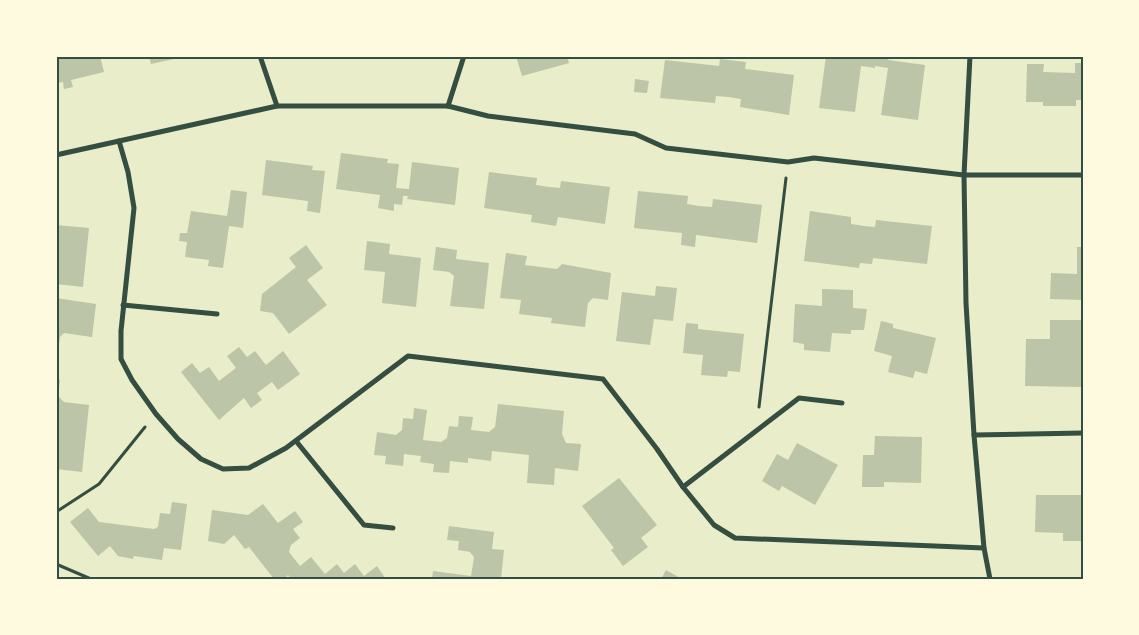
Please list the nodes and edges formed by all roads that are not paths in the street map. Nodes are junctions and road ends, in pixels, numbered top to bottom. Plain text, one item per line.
1 (260, 56) edge
2 (464, 56) edge
3 (970, 56) edge
4 (277, 106) junction
5 (448, 106) junction
6 (119, 141) junction
7 (56, 155) edge
8 (964, 175) junction
9 (1083, 175) edge
10 (123, 305) junction
11 (217, 314) dead end
12 (842, 403) dead end
13 (1083, 433) edge
14 (974, 435) junction
15 (296, 441) junction
16 (683, 487) junction
17 (393, 528) dead end
18 (984, 548) junction
19 (990, 579) edge

1 - 4 street
2 - 5 street
3 - 8 street
4 - 5 street
4 - 6 street
5 - 8 street
6 - 7 street
6 - 10 street
8 - 9 street
8 - 14 street
10 - 11 street
10 - 15 street
12 - 16 street
13 - 14 street
14 - 18 street
15 - 16 street
15 - 17 street
16 - 18 street
18 - 19 street

